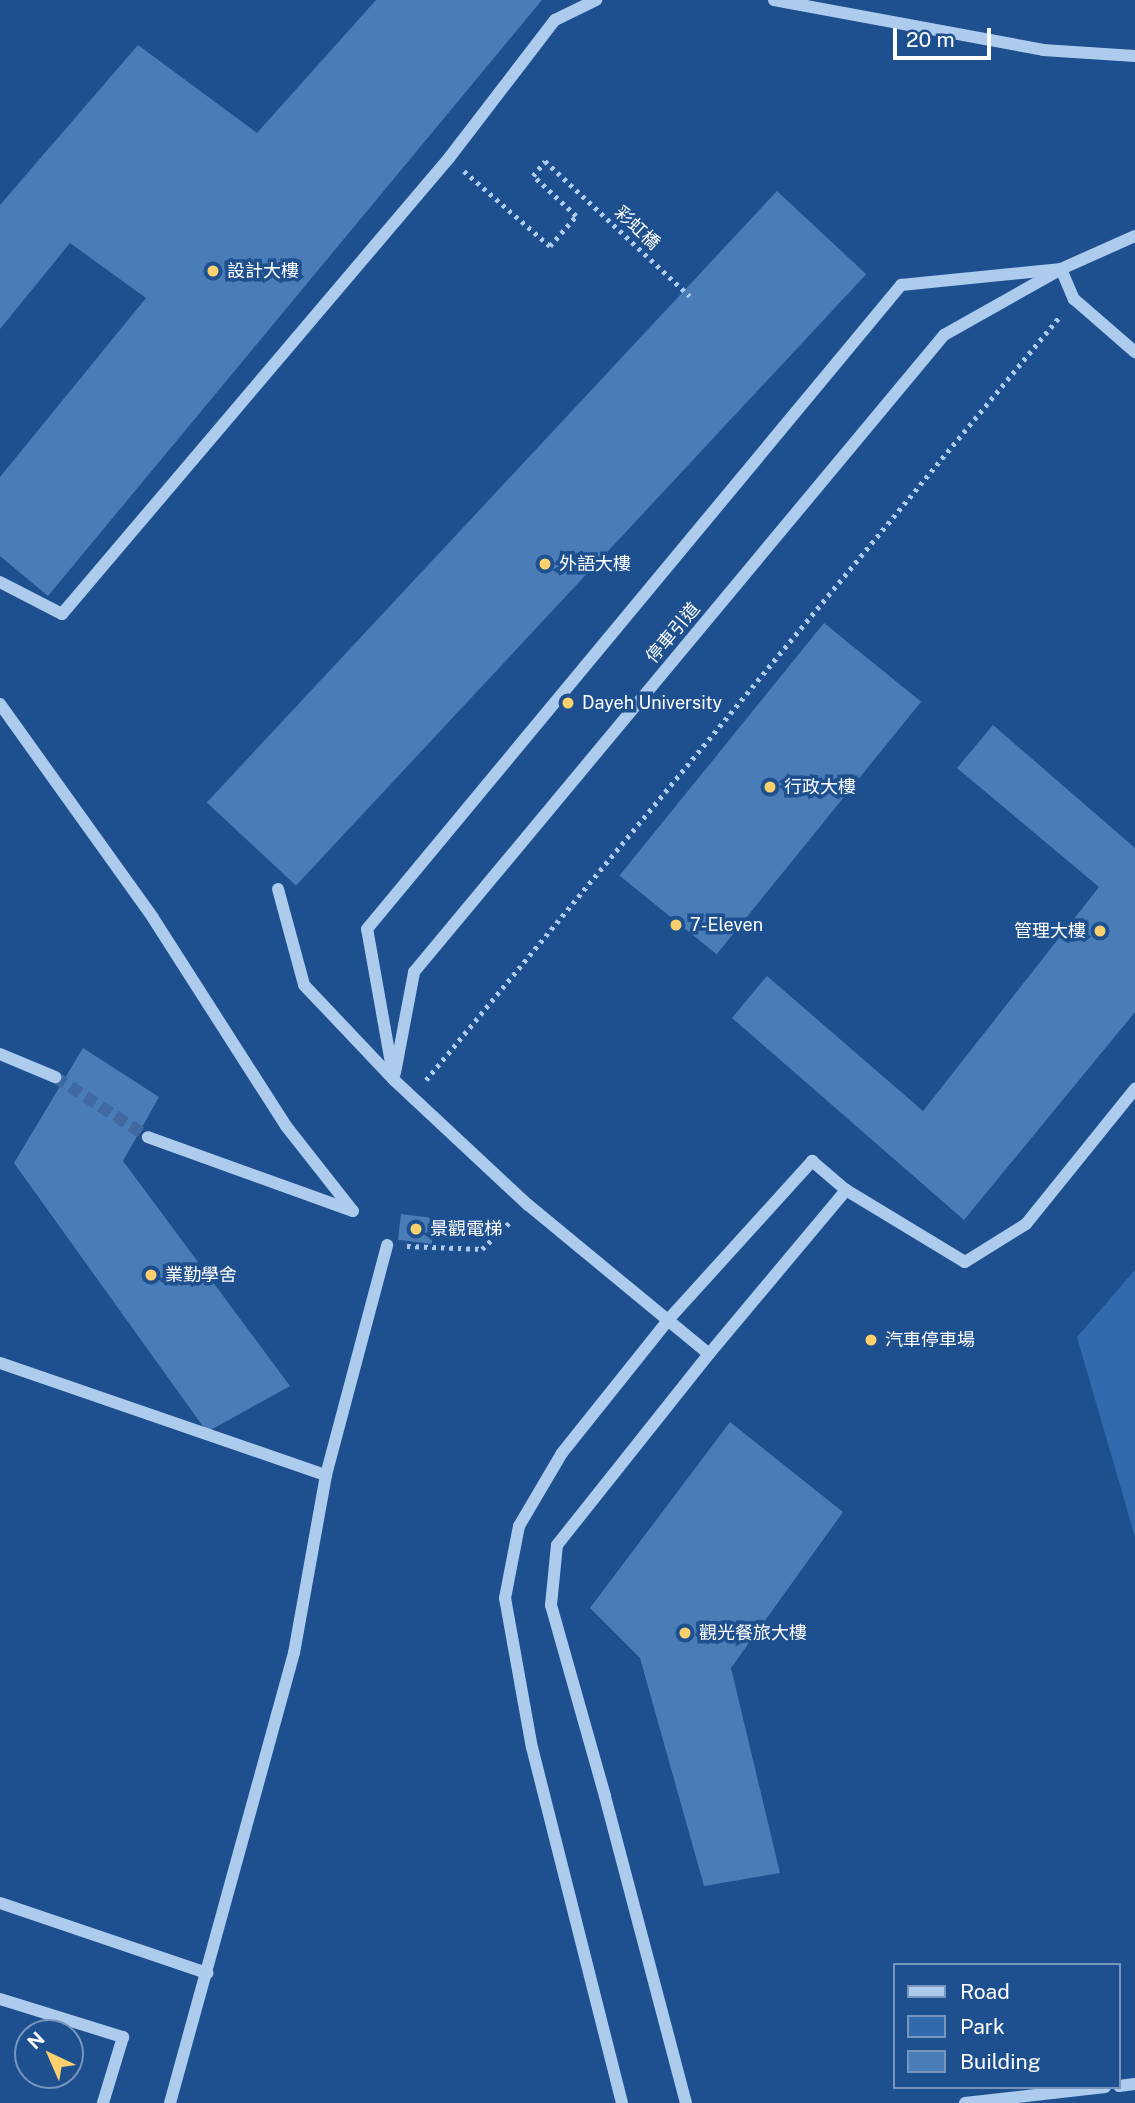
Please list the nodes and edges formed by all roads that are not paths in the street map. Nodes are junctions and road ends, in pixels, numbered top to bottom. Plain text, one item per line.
1 (596, 0) edge
2 (774, 0) edge
3 (1135, 56) edge
4 (1135, 236) edge
5 (1060, 269) junction
6 (1135, 352) edge
7 (0, 582) edge
8 (0, 704) edge
9 (278, 889) dead end
10 (0, 1054) edge
11 (55, 1077) tunnel mouth
12 (394, 1080) junction
13 (1135, 1089) edge
14 (148, 1137) tunnel mouth
15 (846, 1190) junction
16 (387, 1245) road end
17 (668, 1320) junction
18 (709, 1354) junction
19 (0, 1363) edge
20 (326, 1475) junction
21 (0, 1903) edge
22 (207, 1973) junction
23 (0, 1999) edge
24 (1088, 2089) edge
25 (103, 2103) edge
26 (170, 2103) edge
27 (622, 2103) edge
28 (685, 2103) edge
29 (965, 2103) edge

1 - 7 street
2 - 3 street
4 - 5 street
5 - 6 street
5 - 12 street, 停車引道
5 - 12 street
8 - 14 street
9 - 12 street
10 - 11 street
12 - 17 street
13 - 15 street
15 - 17 street
15 - 18 street
16 - 20 street
17 - 18 street
17 - 27 street
18 - 28 street
19 - 20 street
20 - 22 street
21 - 22 street
22 - 26 street
23 - 25 street
24 - 29 street

